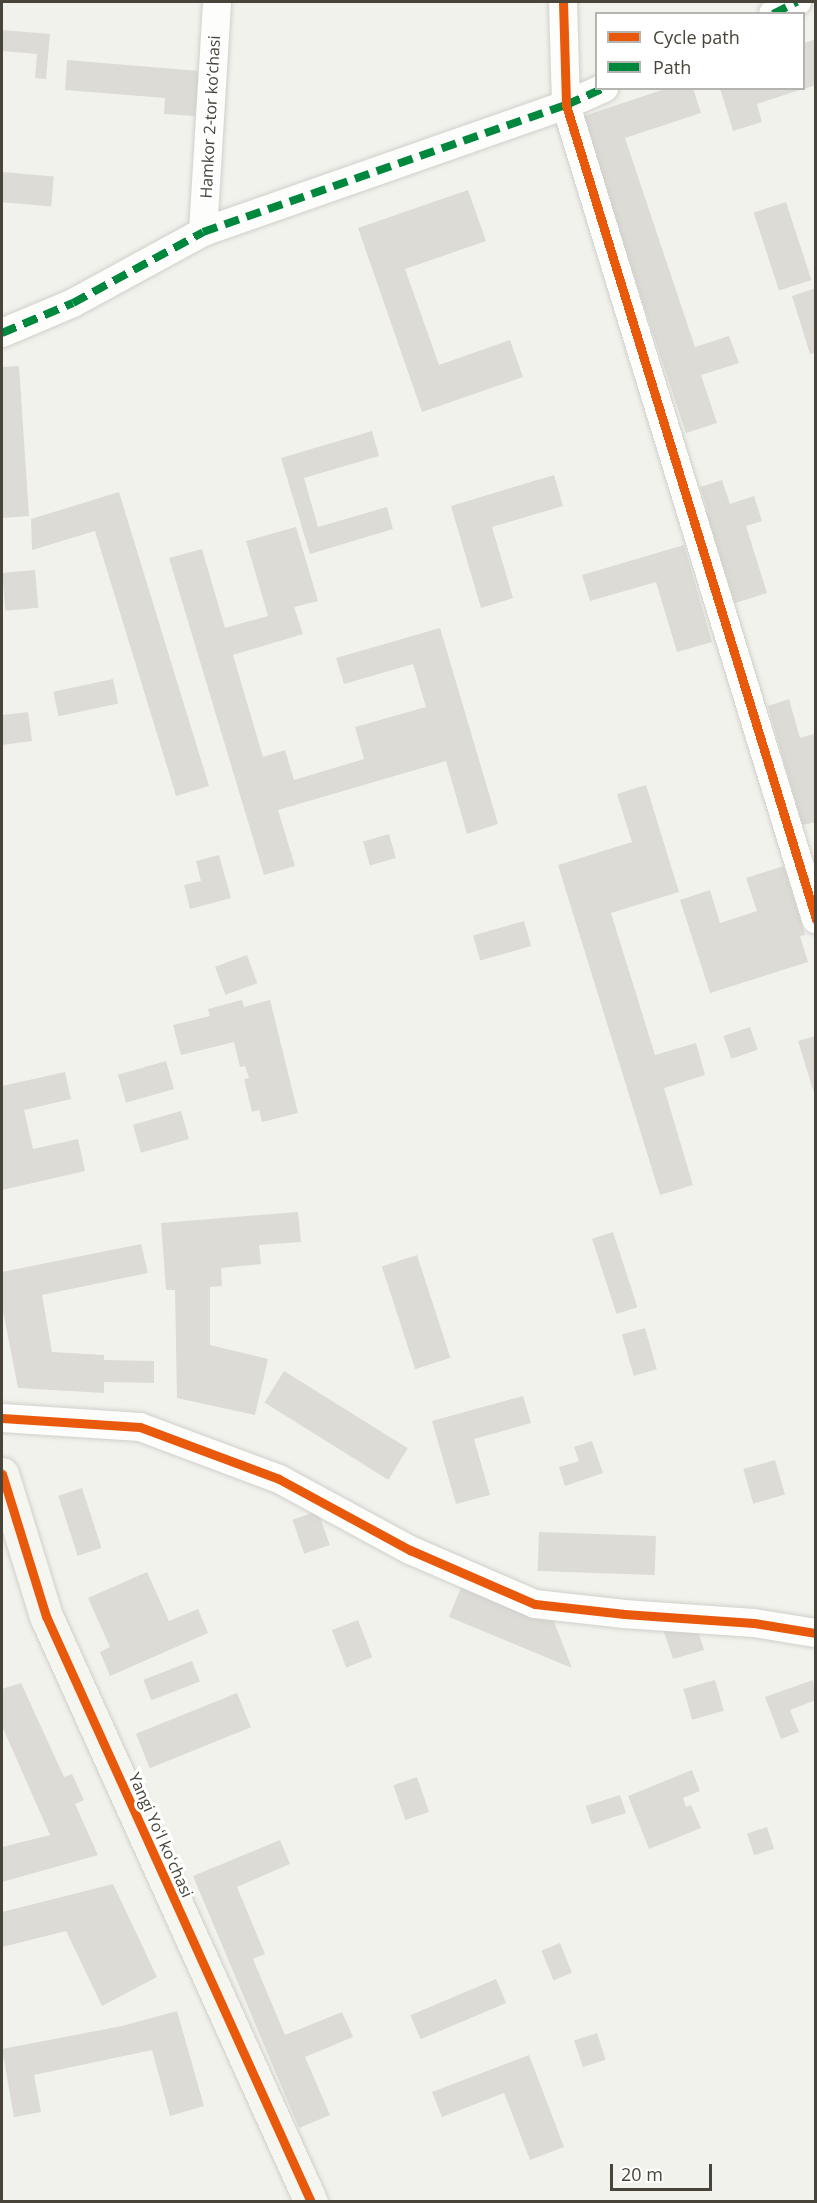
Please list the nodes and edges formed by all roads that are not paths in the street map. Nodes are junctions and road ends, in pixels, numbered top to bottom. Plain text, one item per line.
1 (217, 2) edge
2 (563, 2) edge
3 (796, 2) edge
4 (777, 12) edge
5 (600, 90) edge
6 (566, 105) junction
7 (203, 232) junction
8 (2, 333) edge
9 (816, 919) edge
10 (2, 1418) edge
11 (2, 1474) edge
12 (816, 1632) edge
13 (311, 2202) edge

1 - 7 street, Hamkor 2-tor koʼchasi
2 - 6 street
3 - 4 street
5 - 6 street
6 - 7 street
6 - 9 street
7 - 8 street
10 - 12 street
11 - 13 street, Yangi Yoʻl koʻchasi

